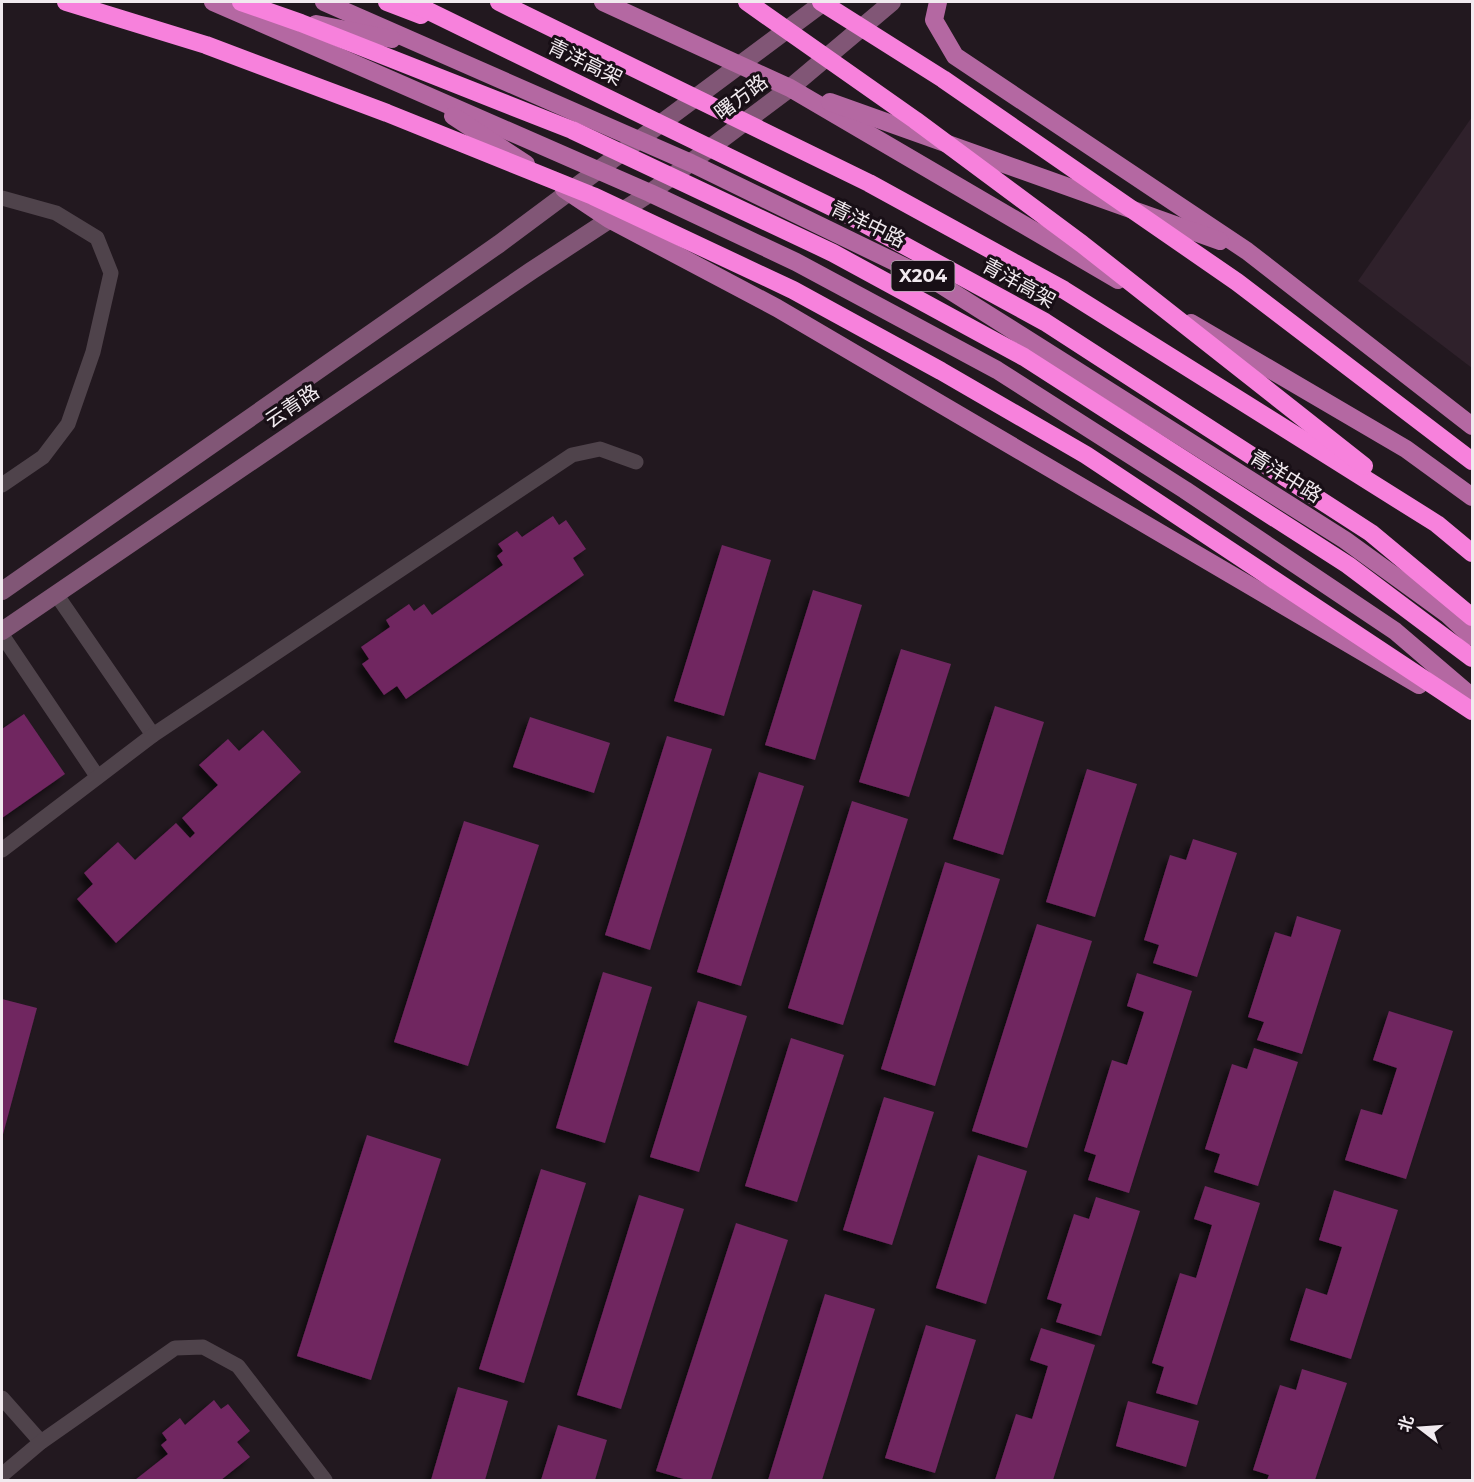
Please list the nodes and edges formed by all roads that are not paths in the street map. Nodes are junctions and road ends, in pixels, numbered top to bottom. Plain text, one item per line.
1 (66, 2) edge
2 (216, 2) edge
3 (241, 2) edge
4 (324, 2) edge
5 (387, 2) edge
6 (410, 2) edge
7 (499, 2) edge
8 (603, 2) edge
9 (747, 2) edge
10 (822, 2) edge
11 (892, 2) edge
12 (938, 2) edge
13 (428, 47) junction
14 (514, 52) junction
15 (739, 64) junction
16 (410, 88) junction
17 (790, 88) junction
18 (638, 140) junction
19 (691, 163) junction
20 (598, 170) junction
21 (568, 192) junction
22 (650, 193) junction
23 (2, 198) edge
24 (609, 219) junction
25 (1247, 251) junction
26 (1473, 426) edge
27 (1473, 461) edge
28 (636, 462) dead end
29 (2, 485) edge
30 (1473, 497) edge
31 (1437, 524) junction
32 (1473, 553) edge
33 (2, 591) edge
34 (56, 594) junction
35 (1473, 617) edge
36 (2, 633) edge
37 (1473, 637) edge
38 (1473, 658) edge
39 (1473, 697) edge
40 (1473, 711) edge
41 (1473, 717) edge
42 (153, 735) junction
43 (97, 776) junction
44 (2, 850) edge
45 (2, 1398) edge
46 (40, 1442) junction
47 (2, 1475) edge
48 (325, 1480) edge

1 - 40 highway
2 - 13 main road
2 - 16 main road
3 - 38 highway
4 - 13 main road, 青洋中路 / X204
5 - 14 highway
6 - 14 highway, 青洋高架
7 - 31 highway, 青洋高架
8 - 15 main road
9 - 31 highway
10 - 15 street, 曙方路
10 - 27 highway
11 - 17 street, 曙方路
12 - 25 main road
13 - 18 main road, 青洋中路 / X204
14 - 35 highway, 青洋高架
15 - 17 main road
15 - 18 street, 曙方路
16 - 20 main road
16 - 21 main road
17 - 19 street, 曙方路
17 - 25 main road
17 - 30 main road
18 - 19 main road, 青洋中路 / X204
18 - 20 street, 曙方路
19 - 22 street, 曙方路
19 - 37 main road, 青洋中路 / X204
20 - 21 street, 曙方路
20 - 22 main road
21 - 24 main road
21 - 33 street, 云青路
22 - 24 street, 曙方路
22 - 39 main road
23 - 29 lane
24 - 34 street, 云青路
24 - 41 main road
25 - 26 main road
28 - 42 lane
31 - 32 highway, 青洋高架
34 - 36 street, 云青路
34 - 42 lane
36 - 43 lane
42 - 43 lane
43 - 44 lane
45 - 46 lane
46 - 47 lane
46 - 48 lane

